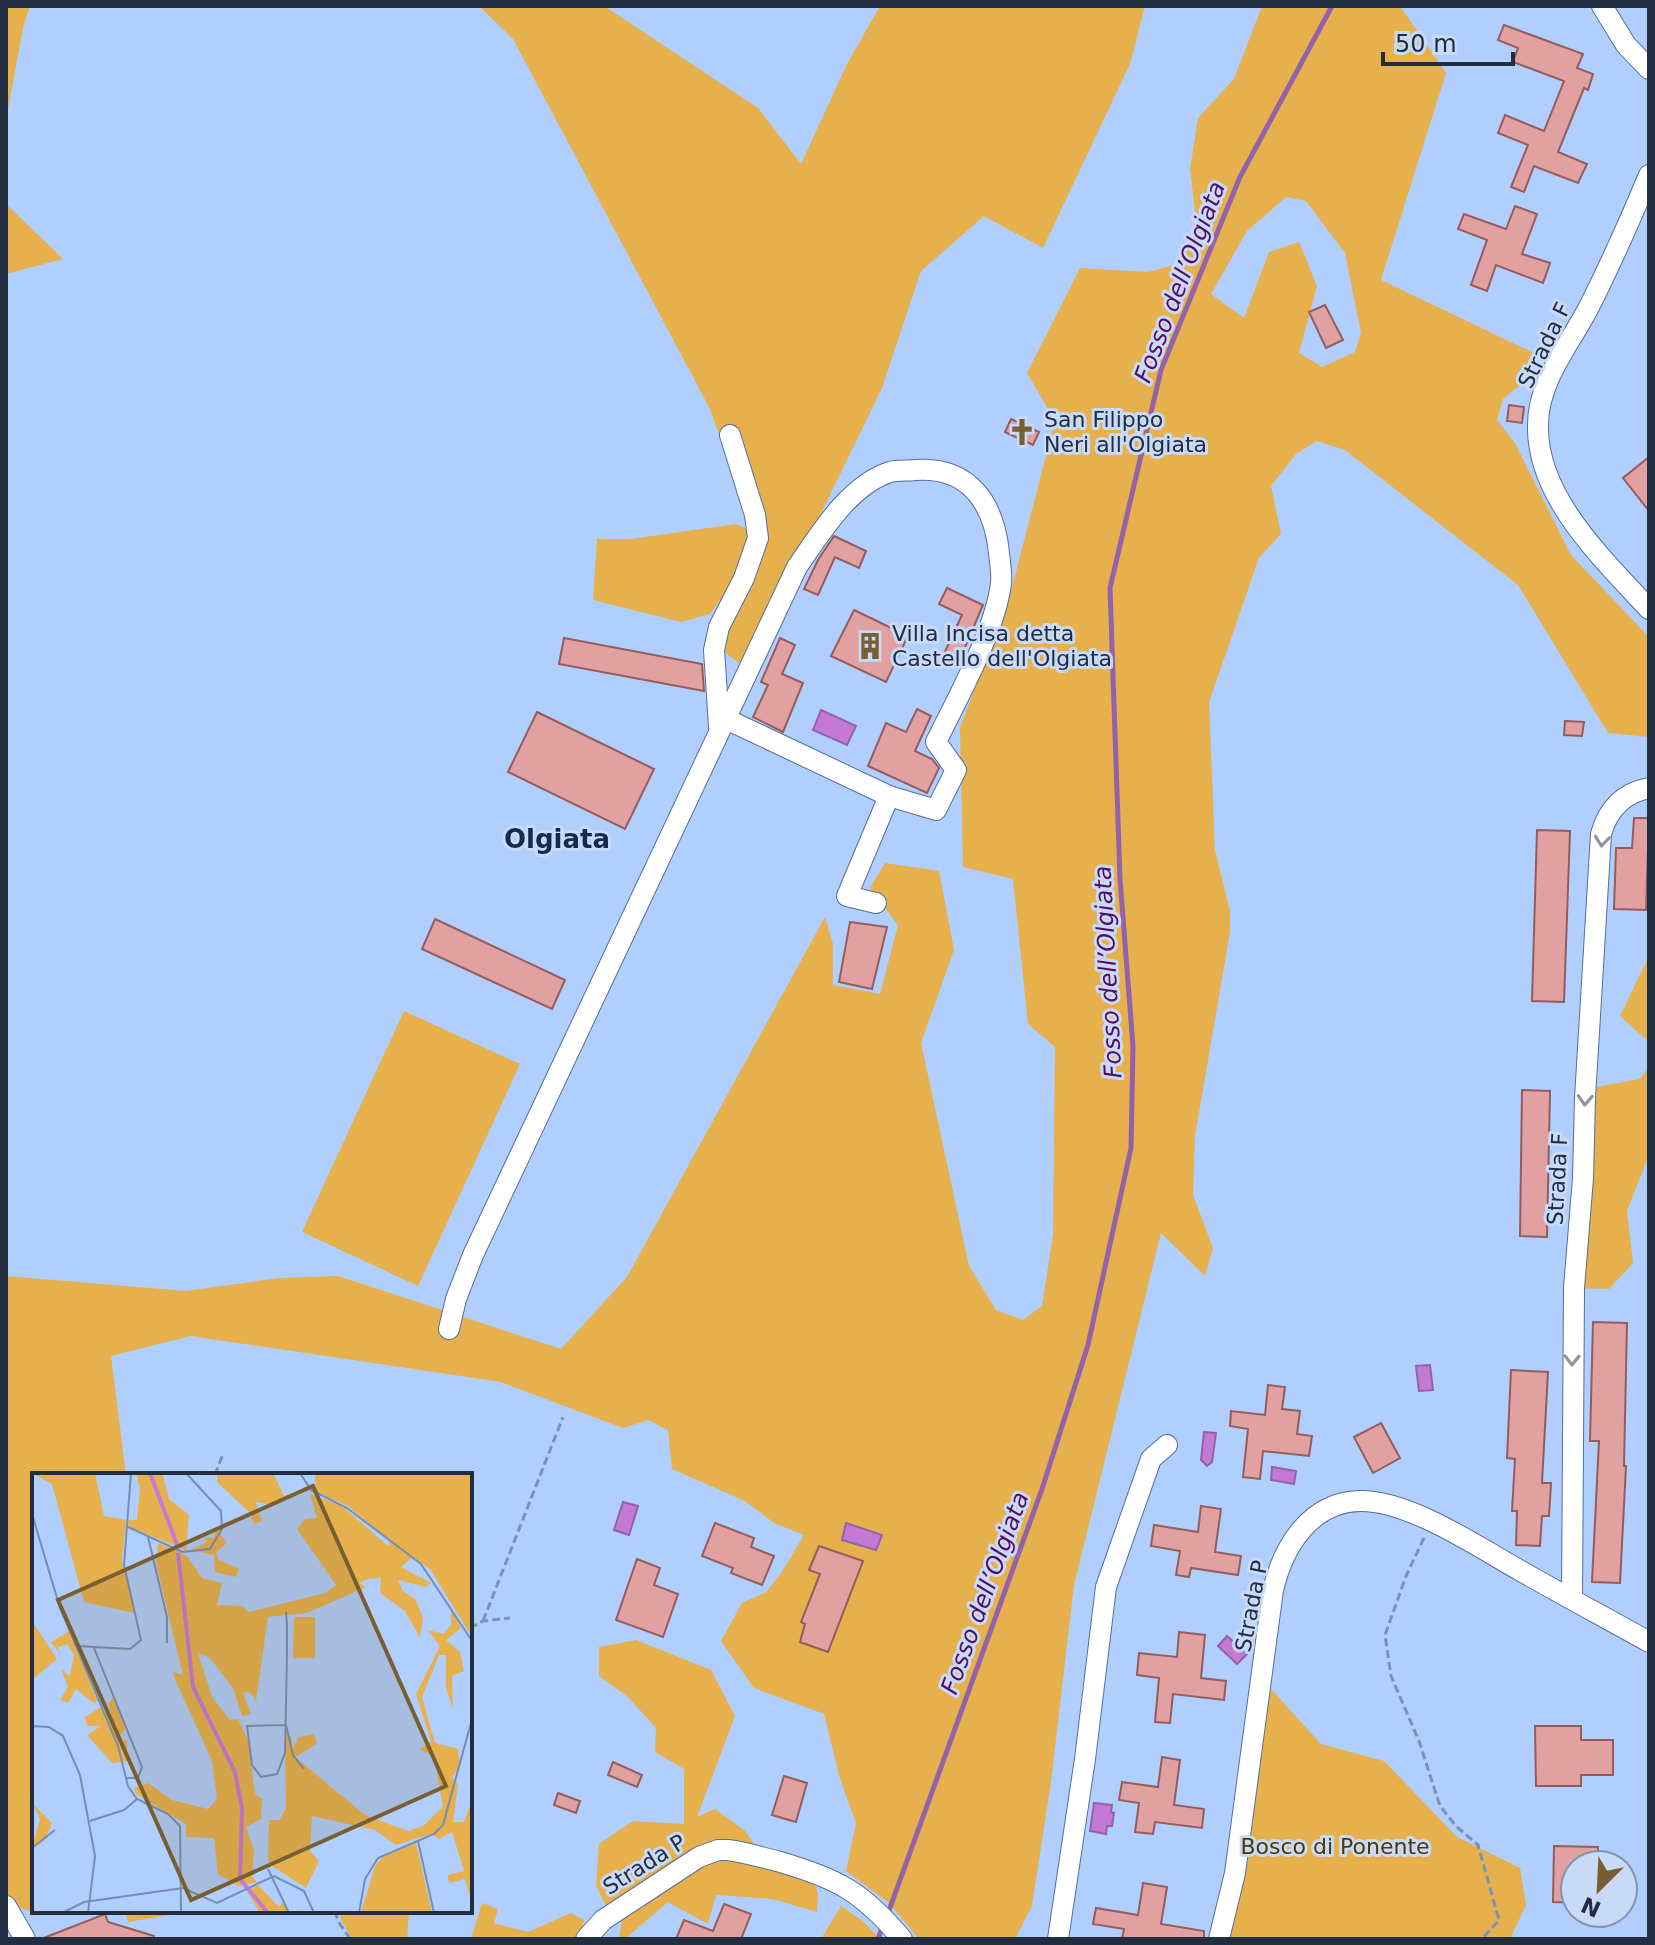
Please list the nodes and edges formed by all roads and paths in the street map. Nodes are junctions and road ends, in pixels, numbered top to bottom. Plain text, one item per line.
1 (1602, 6) edge
2 (1649, 69) edge
3 (1649, 175) edge
4 (730, 435) dead end
5 (1649, 609) edge
6 (722, 726) junction
7 (1649, 788) edge
8 (889, 796) junction
9 (876, 903) dead end
10 (449, 1329) dead end
11 (563, 1417) dead end
12 (1167, 1445) dead end
13 (223, 1454) dead end
14 (216, 1473) edge
15 (1435, 1523) junction
16 (1572, 1599) junction
17 (510, 1618) dead end
18 (483, 1621) junction
19 (472, 1627) edge
20 (1649, 1642) edge
21 (6, 1906) edge
22 (336, 1913) edge
23 (900, 1937) edge
24 (25, 1939) edge
25 (350, 1939) edge
26 (586, 1939) edge
27 (1058, 1939) edge
28 (1219, 1939) edge
29 (1482, 1939) edge

1 - 2 street
3 - 5 street, Strada F
4 - 6 street
6 - 8 street
6 - 8 street
6 - 10 street
7 -> 16 street, Strada F
8 - 9 street
11 - 18 path
12 - 27 street
13 - 14 path
15 - 16 street, Strada P
15 - 28 street, Strada P
15 - 29 path
16 - 20 street, Strada P
17 - 18 path
18 - 19 path
21 - 24 street
22 - 25 path
23 - 26 street, Strada P

